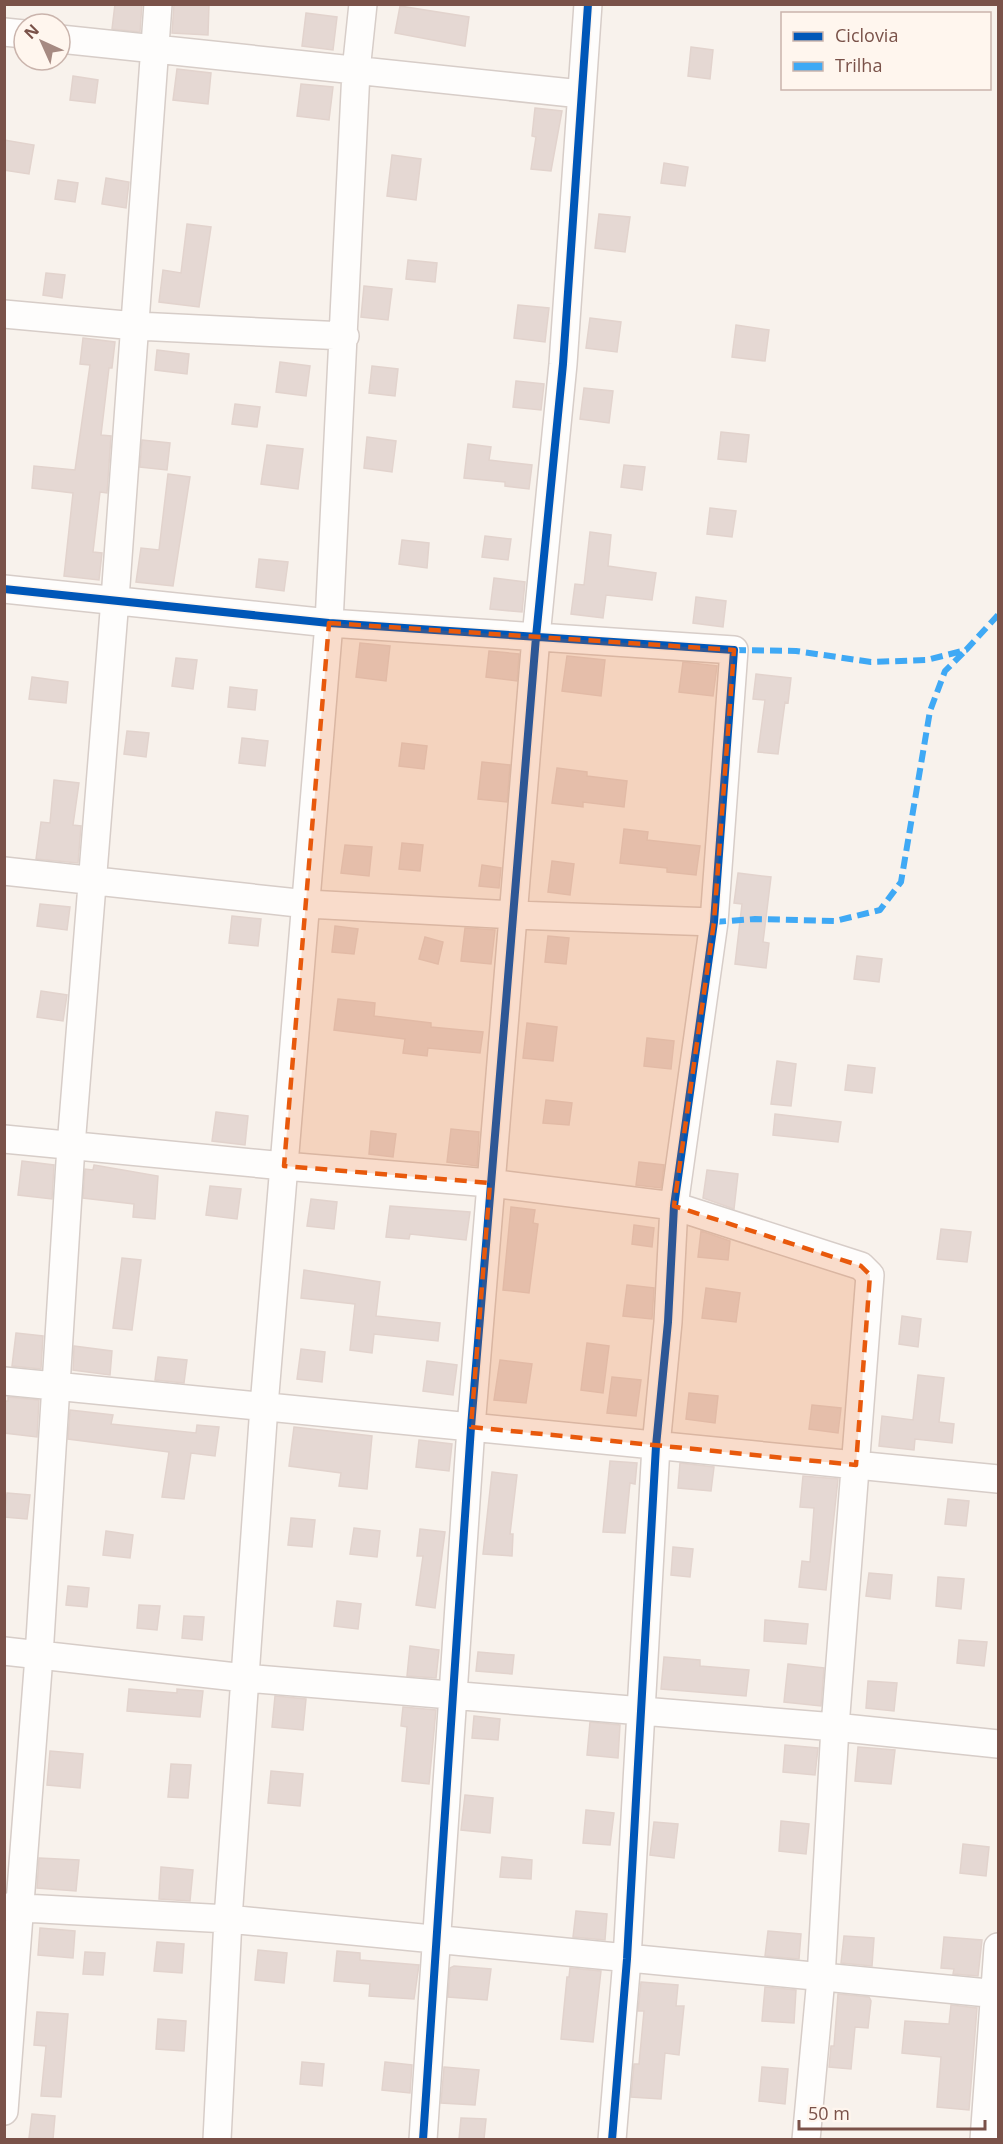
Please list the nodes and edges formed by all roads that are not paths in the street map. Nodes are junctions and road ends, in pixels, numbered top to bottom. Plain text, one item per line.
1 (158, 4) edge
2 (363, 4) edge
3 (588, 4) edge
4 (72, 40) edge
5 (155, 50) junction
6 (356, 71) junction
7 (581, 94) junction
8 (4, 314) edge
9 (136, 326) junction
10 (345, 336) junction
11 (4, 590) edge
12 (115, 599) junction
13 (329, 623) junction
14 (536, 637) junction
15 (4, 871) edge
16 (93, 880) junction
17 (307, 904) junction
18 (514, 915) junction
19 (714, 922) junction
20 (4, 1139) edge
21 (71, 1146) junction
22 (285, 1166) junction
23 (490, 1183) junction
24 (674, 1206) junction
25 (4, 1381) edge
26 (56, 1386) junction
27 (264, 1406) junction
28 (471, 1427) junction
29 (656, 1446) junction
30 (856, 1466) junction
31 (999, 1479) edge
32 (4, 1651) edge
33 (39, 1656) junction
34 (244, 1678) junction
35 (452, 1696) junction
36 (641, 1710) junction
37 (835, 1727) junction
38 (999, 1744) edge
39 (13, 1907) edge
40 (228, 1919) junction
41 (435, 1939) junction
42 (999, 1947) edge
43 (627, 1959) junction
44 (821, 1978) junction
45 (997, 1994) edge
46 (4, 2111) edge
47 (217, 2139) edge
48 (423, 2139) edge
49 (612, 2139) edge
50 (806, 2139) edge
51 (984, 2139) edge

1 - 5 street
2 - 6 street
3 - 7 street
4 - 5 street
5 - 6 street
5 - 9 street
6 - 7 street
6 - 10 street
7 - 14 street
8 - 9 street
9 - 10 street
9 - 12 street
10 - 13 street
11 - 12 street
12 - 13 street
12 - 16 street
13 - 14 street
13 - 17 street
14 - 18 street
14 - 19 street
15 - 16 street
16 - 17 street
16 - 21 street
17 - 18 street
17 - 22 street
18 - 19 street
18 - 23 street
19 - 24 street
20 - 21 street
21 - 22 street
21 - 26 street
22 - 23 street
22 - 27 street
23 - 24 street
23 - 28 street
24 - 29 street
24 - 30 street
25 - 26 street
26 - 27 street
26 - 33 street
27 - 28 street
27 - 34 street
28 - 29 street
28 - 35 street
29 - 30 street
29 - 36 street
30 - 31 street
30 - 37 street
32 - 33 street
33 - 34 street
33 - 39 street
34 - 35 street
34 - 40 street
35 - 36 street
35 - 41 street
36 - 37 street
36 - 43 street
37 - 38 street
37 - 44 street
39 - 40 street
39 - 46 street
40 - 41 street
40 - 47 street
41 - 43 street
41 - 48 street
42 - 45 street
43 - 44 street
43 - 49 street
44 - 45 street
44 - 50 street
45 - 51 street

